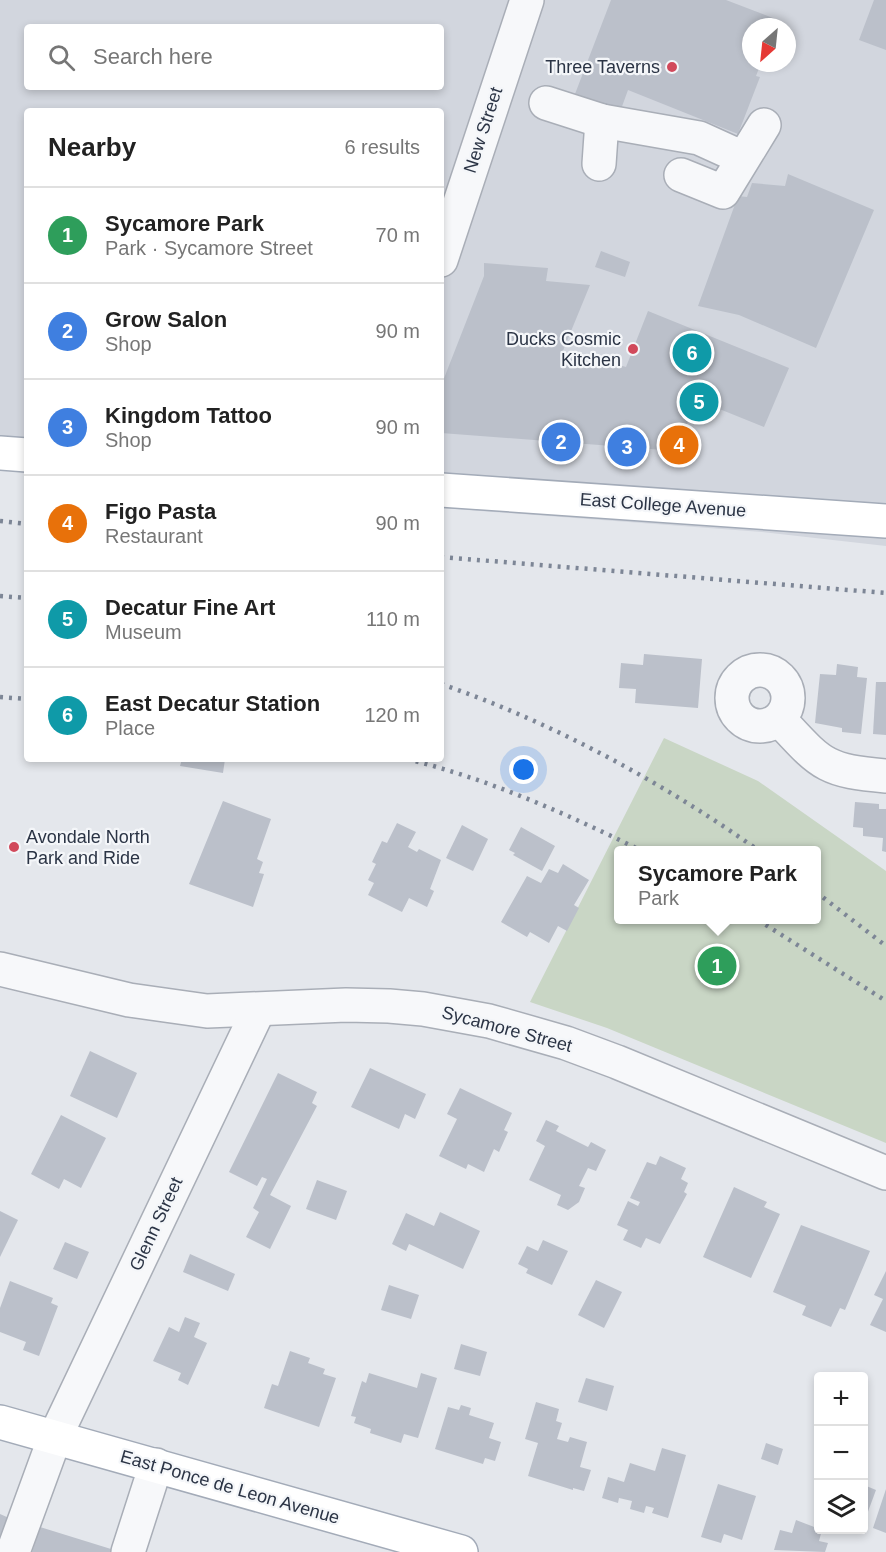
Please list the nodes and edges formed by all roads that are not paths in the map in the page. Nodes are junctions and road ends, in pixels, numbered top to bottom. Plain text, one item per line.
1 (527, 0) edge
2 (546, 103) dead end
3 (602, 121) junction
4 (764, 124) dead end
5 (743, 159) junction
6 (599, 164) dead end
7 (681, 175) dead end
8 (444, 251) edge
9 (0, 453) edge
10 (24, 455) edge
11 (444, 490) edge
12 (886, 521) edge
13 (780, 720) dead end
14 (886, 776) edge
15 (0, 969) edge
16 (258, 1011) junction
17 (886, 1173) edge
18 (0, 1422) edge
19 (55, 1437) junction
20 (156, 1466) junction
21 (13, 1552) edge
22 (128, 1552) edge
23 (461, 1552) edge

1 - 8 street, New Street
2 - 3 street
3 - 5 street
3 - 6 street
4 - 5 street
5 - 7 street
9 - 10 main road
11 - 12 main road, East College Avenue
13 - 14 street
15 - 16 street, Sycamore Street
16 - 17 street, Sycamore Street
16 - 19 street, Glenn Street
18 - 19 main road, East Ponce de Leon Avenue
19 - 20 main road, East Ponce de Leon Avenue
19 - 21 street, Glenn Street
20 - 22 street
20 - 23 main road, East Ponce de Leon Avenue

